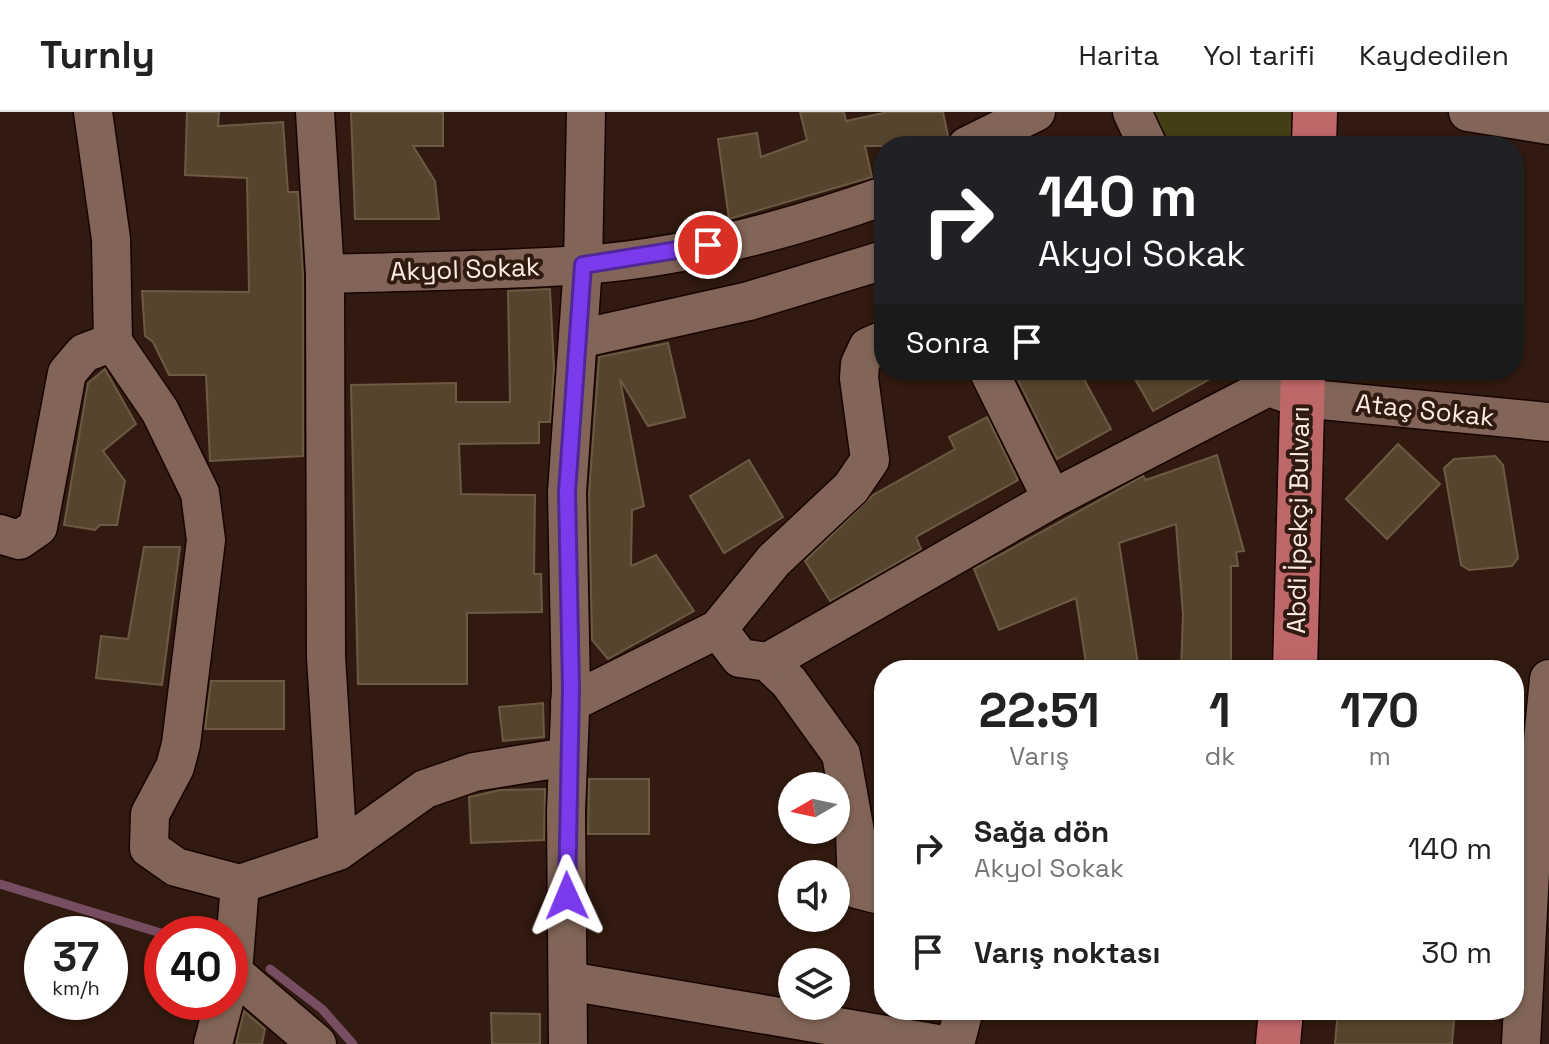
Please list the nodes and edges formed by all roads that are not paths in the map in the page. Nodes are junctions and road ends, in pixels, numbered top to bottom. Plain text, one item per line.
1 (93, 112) edge
2 (315, 112) edge
3 (586, 112) edge
4 (1036, 112) edge
5 (1132, 112) edge
6 (1315, 112) edge
7 (1468, 112) edge
8 (1549, 125) edge
9 (989, 136) edge
10 (1143, 136) edge
11 (1314, 136) edge
12 (874, 199) edge
13 (874, 263) edge
14 (583, 265) junction
15 (325, 274) junction
16 (579, 339) junction
17 (113, 342) junction
18 (874, 344) edge
19 (993, 380) edge
20 (1283, 381) edge
21 (1549, 422) edge
22 (1052, 499) junction
23 (0, 534) edge
24 (718, 629) junction
25 (1295, 660) edge
26 (768, 662) junction
27 (1549, 679) edge
28 (570, 703) junction
29 (567, 757) junction
30 (338, 851) junction
31 (1524, 858) edge
32 (240, 884) junction
33 (874, 893) edge
34 (237, 916) edge
35 (568, 981) junction
36 (248, 998) edge
37 (220, 1020) edge
38 (961, 1020) edge
39 (1280, 1020) edge
40 (1521, 1020) edge
41 (213, 1044) edge
42 (317, 1044) edge
43 (568, 1044) edge
44 (938, 1044) edge
45 (955, 1044) edge
46 (1278, 1044) edge
47 (1521, 1044) edge

1 - 17 street
2 - 15 street
3 - 14 street
4 - 9 street
5 - 10 street
6 - 11 main road
7 - 8 street
12 - 14 street, Akyol Sokak
13 - 16 street
14 - 15 street, Akyol Sokak
14 - 16 street
15 - 30 street
16 - 28 street
17 - 23 street
17 - 32 street
18 - 24 street
19 - 22 street
20 - 21 street, Ataç Sokak
20 - 22 street
20 - 25 main road, Abdi İpekçi Bulvarı
22 - 26 street
24 - 26 street
24 - 28 street
26 - 33 street
27 - 31 street
28 - 29 street
29 - 30 street
29 - 35 street
30 - 32 street
32 - 34 street
35 - 43 street
35 - 44 street
36 - 42 street
37 - 41 street
38 - 45 street
39 - 46 main road
40 - 47 street

